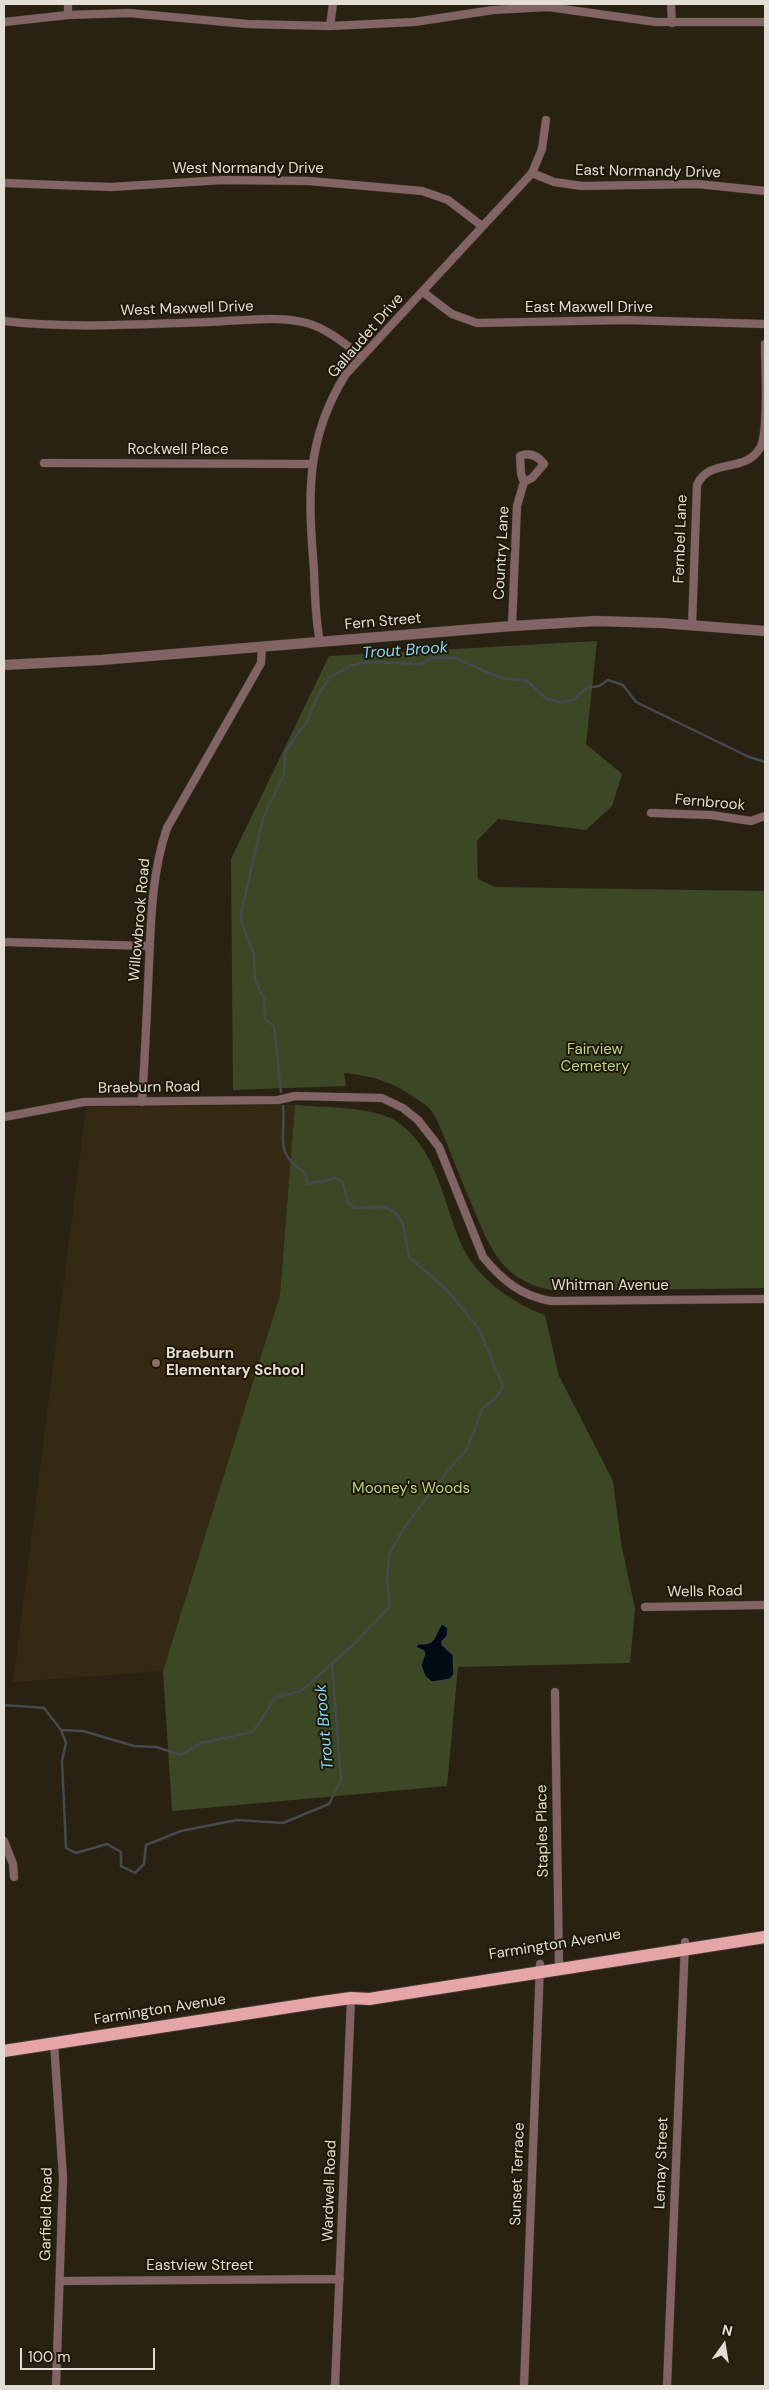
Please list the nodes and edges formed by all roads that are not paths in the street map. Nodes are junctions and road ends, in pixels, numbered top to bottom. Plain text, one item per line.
1 (68, 4) edge
2 (333, 4) edge
3 (671, 4) edge
4 (68, 15) junction
5 (4, 22) edge
6 (765, 22) edge
7 (672, 23) junction
8 (330, 26) junction
9 (546, 120) dead end
10 (532, 173) junction
11 (4, 183) edge
12 (765, 191) edge
13 (482, 226) junction
14 (422, 292) junction
15 (4, 322) edge
16 (765, 324) edge
17 (765, 344) edge
18 (362, 357) junction
19 (44, 463) dead end
20 (312, 464) junction
21 (524, 482) dead end
22 (512, 626) junction
23 (692, 626) junction
24 (765, 631) edge
25 (320, 642) junction
26 (262, 647) junction
27 (4, 665) edge
28 (651, 813) dead end
29 (765, 816) edge
30 (4, 942) edge
31 (150, 946) junction
32 (295, 1096) joint
33 (142, 1102) junction
34 (4, 1117) edge
35 (765, 1299) edge
36 (765, 1605) edge
37 (645, 1607) dead end
38 (555, 1692) dead end
39 (4, 1841) edge
40 (14, 1877) dead end
41 (765, 1929) edge
42 (765, 1937) edge
43 (685, 1946) junction
44 (559, 1965) junction
45 (540, 1968) junction
46 (352, 1998) junction
47 (54, 2043) junction
48 (4, 2051) edge
49 (340, 2279) junction
50 (60, 2280) junction
51 (56, 2386) edge
52 (335, 2386) edge
53 (524, 2386) edge
54 (667, 2386) edge

1 - 4 street
2 - 8 street
3 - 7 street
4 - 5 street
4 - 8 street
6 - 7 street
7 - 8 street
9 - 10 street, Gallaudet Drive
10 - 12 street, East Normandy Drive
10 - 13 street, Gallaudet Drive
11 - 13 street, West Normandy Drive
13 - 14 street, Gallaudet Drive
14 - 16 street, East Maxwell Drive
14 - 18 street, Gallaudet Drive
15 - 18 street, West Maxwell Drive
17 - 23 street, Fernbel Lane
18 - 20 street, Gallaudet Drive
19 - 20 street, Rockwell Place
20 - 25 street, Gallaudet Drive
21 - 22 street, Country Lane
22 - 23 street, Fern Street
22 - 25 street, Fern Street
23 - 24 street, Fern Street
25 - 26 street, Fern Street
26 - 27 street, Fern Street
26 - 31 street, Willowbrook Road
28 - 29 street, Fernbrook
30 - 31 street
31 - 33 street, Willowbrook Road
32 - 33 street, Braeburn Road
32 - 35 street, Whitman Avenue
33 - 34 street, Braeburn Road
36 - 37 street, Wells Road
38 - 44 street, Staples Place
39 - 40 street
41 - 43 main road, Farmington Avenue
42 - 43 main road, Farmington Avenue
43 - 44 main road, Farmington Avenue
43 - 54 street, Lemay Street
44 - 45 main road, Farmington Avenue
45 - 46 main road, Farmington Avenue
45 - 53 street, Sunset Terrace
46 - 47 main road, Farmington Avenue
46 - 49 street, Wardwell Road
47 - 48 main road, Farmington Avenue
47 - 50 street, Garfield Road
49 - 50 street, Eastview Street
49 - 52 street, Wardwell Road
50 - 51 street, Garfield Road

